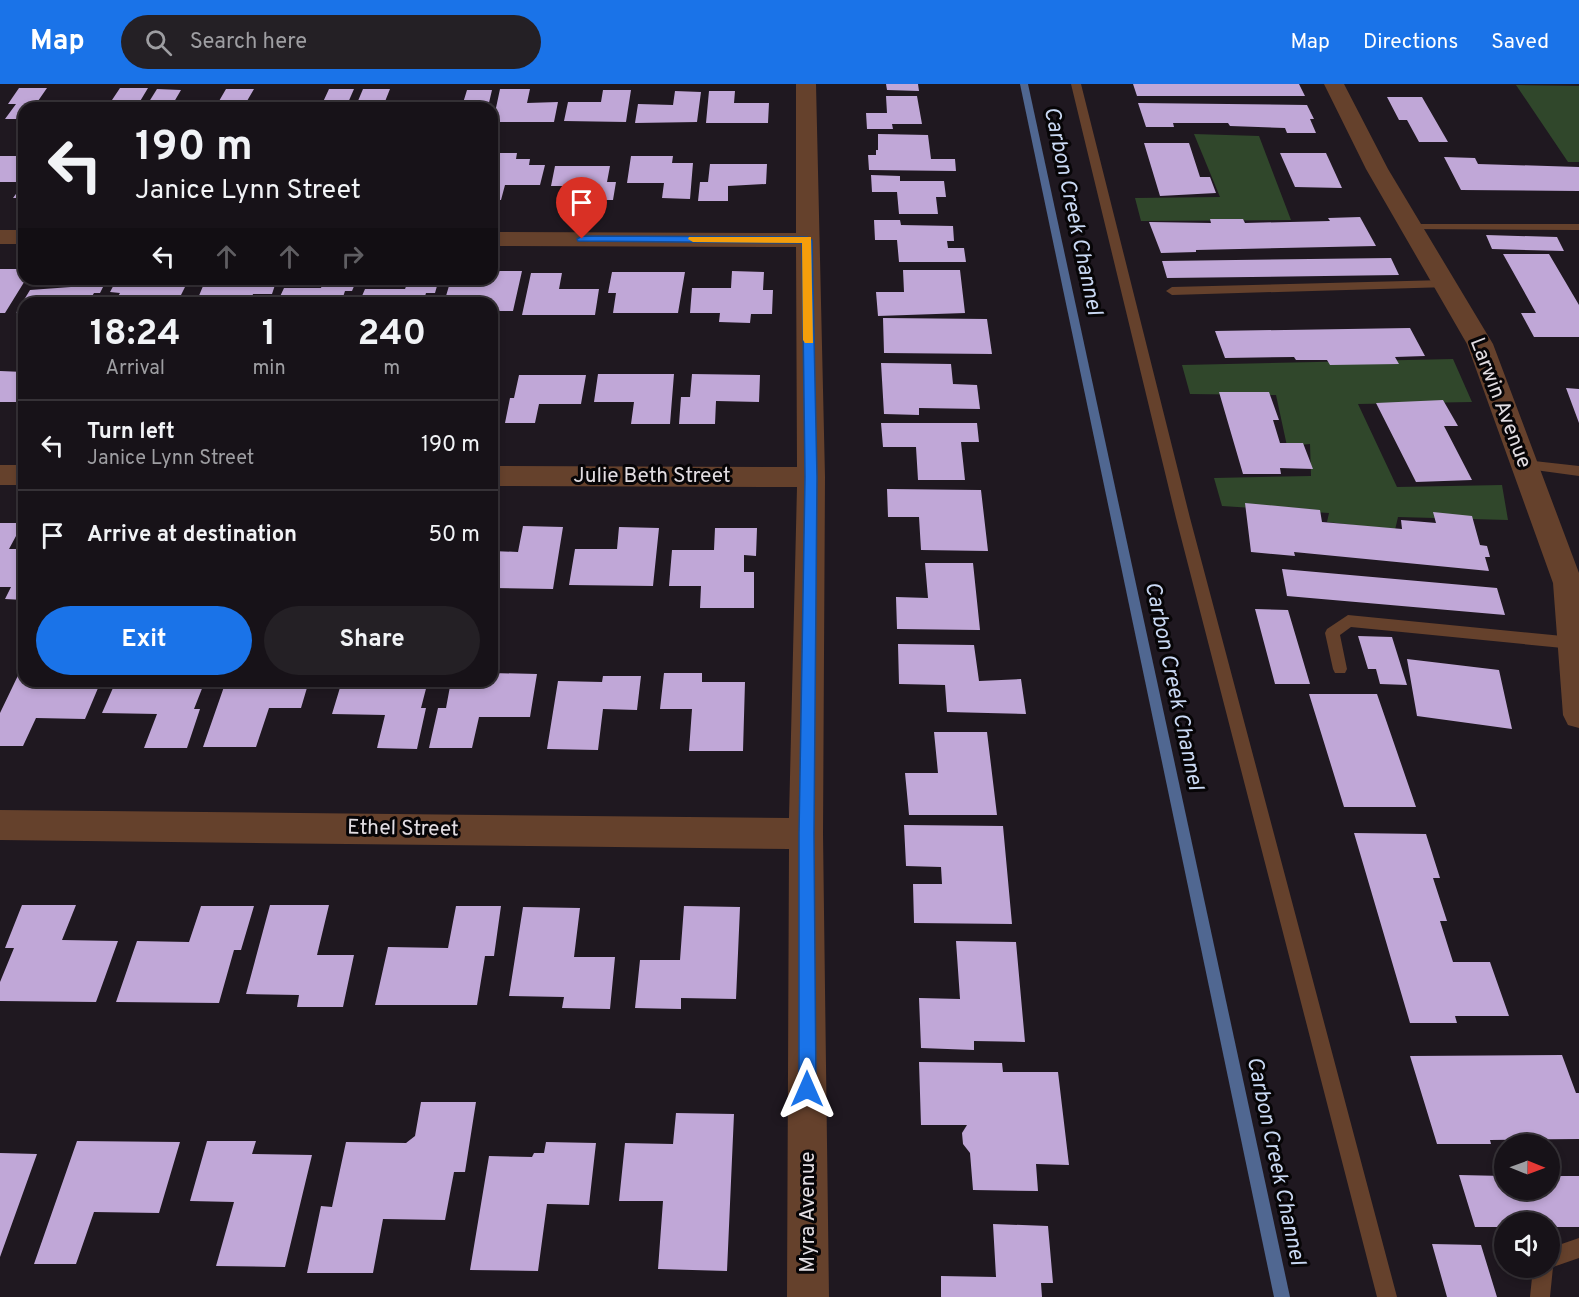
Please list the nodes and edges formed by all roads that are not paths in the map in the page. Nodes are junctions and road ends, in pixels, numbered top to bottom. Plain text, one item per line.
1 (806, 84) edge
2 (1076, 84) edge
3 (1334, 84) edge
4 (1411, 227) junction
5 (1579, 227) edge
6 (0, 237) edge
7 (18, 237) edge
8 (498, 239) edge
9 (807, 240) junction
10 (1445, 284) junction
11 (1172, 291) dead end
12 (1525, 465) junction
13 (1579, 471) edge
14 (0, 475) edge
15 (18, 475) edge
16 (498, 476) edge
17 (811, 477) junction
18 (1573, 643) junction
19 (1340, 669) dead end
20 (1579, 715) edge
21 (0, 825) edge
22 (806, 834) junction
23 (1579, 1248) edge
24 (1560, 1255) edge
25 (1542, 1278) edge
26 (808, 1297) edge
27 (1387, 1297) edge
28 (1540, 1297) edge

1 - 9 street, Myra Avenue
2 - 27 lane
3 - 4 street, Larwin Avenue
4 - 5 lane
4 - 10 street, Larwin Avenue
6 - 7 street
8 - 9 street
9 - 17 street, Myra Avenue
10 - 11 lane
10 - 12 street, Larwin Avenue
12 - 13 lane
12 - 18 street, Larwin Avenue
14 - 15 street
16 - 17 street, Julie Beth Street
17 - 22 street, Myra Avenue
18 - 19 lane
18 - 20 street, Larwin Avenue
21 - 22 street, Ethel Street
22 - 26 street, Myra Avenue
23 - 24 lane
25 - 28 lane

